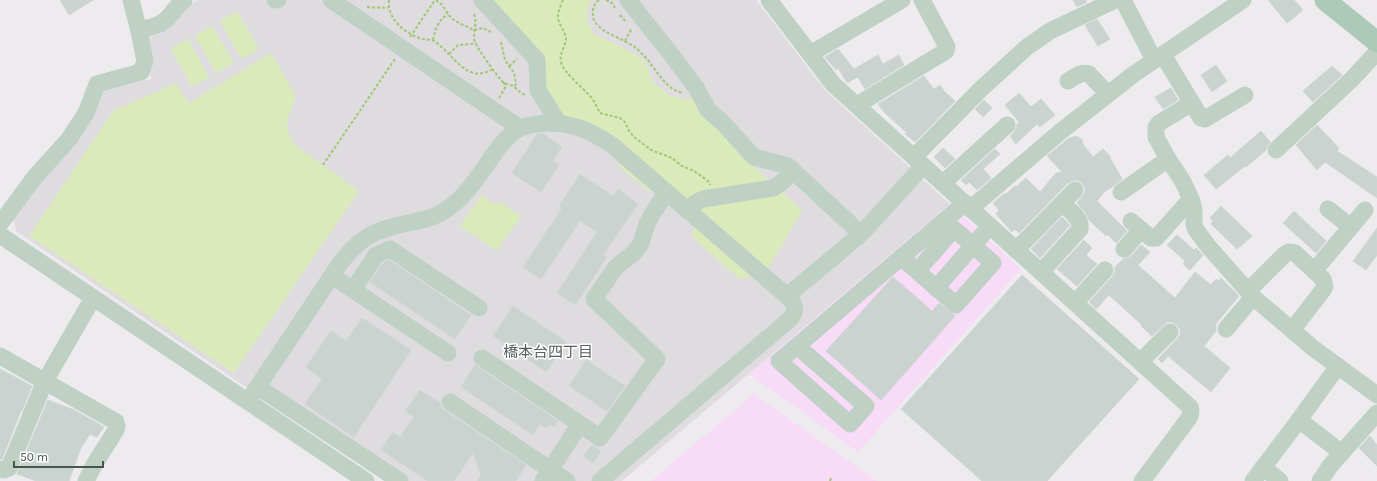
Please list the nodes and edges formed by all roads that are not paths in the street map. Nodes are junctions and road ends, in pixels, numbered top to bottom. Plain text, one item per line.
1 (131, 0) edge
2 (184, 0) edge
3 (331, 0) edge
4 (628, 0) edge
5 (769, 0) edge
6 (902, 0) edge
7 (922, 0) edge
8 (1115, 0) edge
9 (1123, 0) edge
10 (1242, 0) edge
11 (1325, 0) edge
12 (477, 5) edge
13 (139, 31) junction
14 (1376, 41) edge
15 (810, 54) junction
16 (1159, 57) junction
17 (1068, 81) dead end
18 (1108, 94) junction
19 (1245, 95) dead end
20 (1192, 103) junction
21 (857, 105) junction
22 (558, 122) junction
23 (1007, 125) dead end
24 (520, 128) junction
25 (1276, 150) dead end
26 (1168, 159) junction
27 (919, 162) junction
28 (793, 171) junction
29 (943, 184) junction
30 (1075, 190) dead end
31 (666, 192) junction
32 (1122, 192) dead end
33 (1191, 200) junction
34 (1062, 204) junction
35 (967, 206) junction
36 (1328, 208) dead end
37 (1365, 210) dead end
38 (688, 211) junction
39 (0, 224) edge
40 (990, 226) junction
41 (1351, 227) junction
42 (861, 234) junction
43 (0, 235) edge
44 (973, 246) junction
45 (1124, 248) dead end
46 (1016, 250) junction
47 (901, 257) junction
48 (1105, 270) dead end
49 (917, 271) junction
50 (1314, 271) junction
51 (1041, 272) junction
52 (332, 276) junction
53 (936, 288) junction
54 (353, 290) junction
55 (1251, 294) junction
56 (787, 296) junction
57 (93, 298) junction
58 (1074, 303) junction
59 (480, 308) dead end
60 (1226, 329) dead end
61 (1292, 330) junction
62 (1170, 332) dead end
63 (797, 346) junction
64 (448, 353) dead end
65 (0, 356) edge
66 (482, 358) dead end
67 (1140, 362) junction
68 (1338, 366) junction
69 (44, 381) junction
70 (258, 387) junction
71 (1377, 396) edge
72 (248, 402) junction
73 (450, 402) dead end
74 (1377, 413) edge
75 (1299, 420) junction
76 (580, 424) junction
77 (1342, 452) junction
78 (1263, 467) junction
79 (0, 469) edge
80 (547, 475) edge
81 (86, 481) edge
82 (366, 481) edge
83 (400, 481) edge
84 (567, 481) edge
85 (600, 481) edge
86 (1142, 481) edge
87 (1253, 481) edge
88 (1280, 481) edge
89 (1320, 481) edge

1 - 13 street
2 - 13 street
3 - 24 street
4 - 28 street
5 - 15 street
6 - 15 street
7 - 21 street
8 - 27 street
9 - 16 street
10 - 16 street
11 - 14 main road
12 - 22 street
13 - 39 street
14 - 25 street
15 - 21 street
16 - 18 street
16 - 20 street
17 - 18 street
18 - 35 street
19 - 20 street
20 - 26 street
21 - 27 street
22 - 24 street
22 - 31 street
23 - 29 street
24 - 52 street
26 - 32 street
26 - 33 street
27 - 29 street
27 - 42 street
28 - 38 street
28 - 42 street
29 - 35 street
30 - 34 street
31 - 38 street
31 - 76 street
33 - 45 street
33 - 55 street
34 - 46 street
34 - 51 street
35 - 40 street
35 - 47 street
36 - 41 street
37 - 41 street
38 - 56 street
40 - 44 street
40 - 46 street
41 - 50 street
42 - 56 street
43 - 57 street
44 - 49 street
44 - 53 street
44 - 53 street
46 - 51 street
47 - 49 street
47 - 63 street
48 - 58 street
49 - 53 street
50 - 55 street
50 - 61 street
51 - 58 street
52 - 54 street
52 - 70 street
54 - 59 street
54 - 64 street
55 - 60 street
55 - 61 street
56 - 85 street
57 - 69 street
57 - 72 street
58 - 67 street
61 - 68 street
62 - 67 street
63 - 63 street
65 - 69 street
66 - 76 street
67 - 86 street
68 - 71 street
68 - 75 street
69 - 79 street
69 - 81 street
70 - 72 street
70 - 83 street
72 - 82 street
73 - 80 street
74 - 77 street
75 - 77 street
75 - 78 street
76 - 80 street
77 - 89 street
78 - 87 street
78 - 88 street
80 - 84 street

